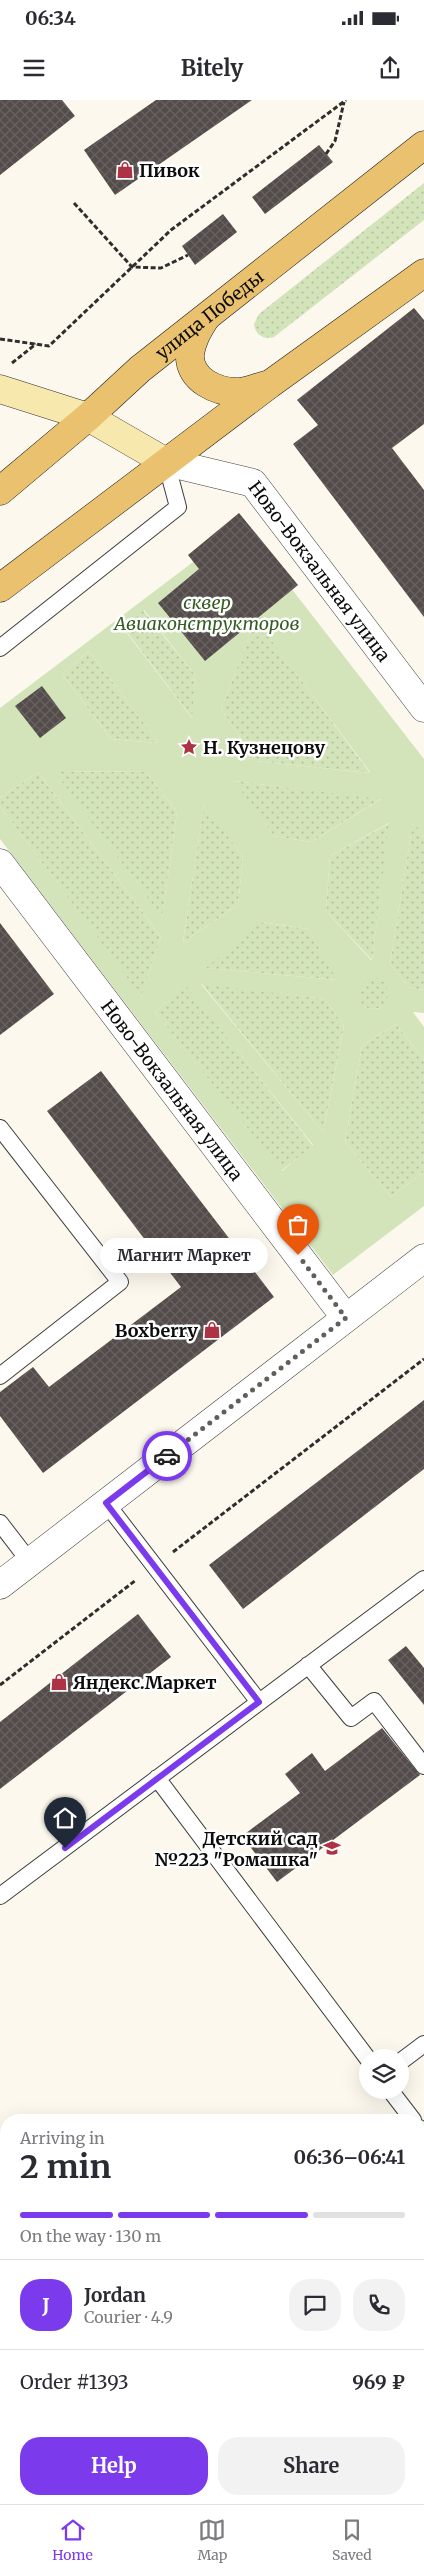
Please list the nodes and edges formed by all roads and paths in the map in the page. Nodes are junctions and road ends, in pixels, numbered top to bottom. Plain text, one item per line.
1 (345, 101) edge
2 (424, 145) edge
3 (326, 154) dead end
4 (74, 202) dead end
5 (188, 255) dead end
6 (132, 267) junction
7 (424, 273) edge
8 (208, 315) junction
9 (0, 339) edge
10 (36, 344) junction
11 (4, 378) edge
12 (270, 384) junction
13 (88, 417) junction
14 (166, 462) junction
15 (0, 491) edge
16 (0, 588) edge
17 (0, 648) edge
18 (424, 708) edge
19 (0, 863) edge
20 (0, 1128) edge
21 (424, 1258) edge
22 (346, 1318) junction
23 (424, 1359) edge
24 (0, 1376) edge
25 (106, 1503) junction
26 (0, 1523) edge
27 (30, 1562) junction
28 (155, 1566) junction
29 (424, 1578) edge
30 (0, 1585) edge
31 (308, 1665) junction
32 (0, 1685) edge
33 (259, 1702) junction
34 (424, 1766) edge
35 (157, 1778) junction
36 (1, 1893) edge
37 (424, 2044) edge
38 (360, 2049) edge
39 (409, 2055) edge
40 (397, 2099) edge
41 (408, 2114) edge

1 - 3 path
1 - 6 path
2 - 8 main road, улица Победы
4 - 6 path
5 - 6 path
6 - 10 path
7 - 12 main road
8 - 12 main road
8 - 13 main road, улица Победы
9 - 10 path
10 - 11 path
11 - 13 main road, Ново-Вокзальная улица
12 - 14 main road
13 - 14 main road, Ново-Вокзальная улица
13 - 15 main road, улица Победы
14 - 16 main road
14 - 17 lane
14 - 18 street, Ново-Вокзальная улица
19 - 22 street, Ново-Вокзальная улица
20 - 24 lane
21 - 22 street
22 - 25 street
23 - 28 path
25 - 27 street
25 - 28 lane
26 - 27 lane
27 - 30 street
28 - 32 path
28 - 33 lane
29 - 31 lane
31 - 33 lane
31 - 34 lane
33 - 35 lane
35 - 36 lane
35 - 38 lane
37 - 39 lane
40 - 41 lane

